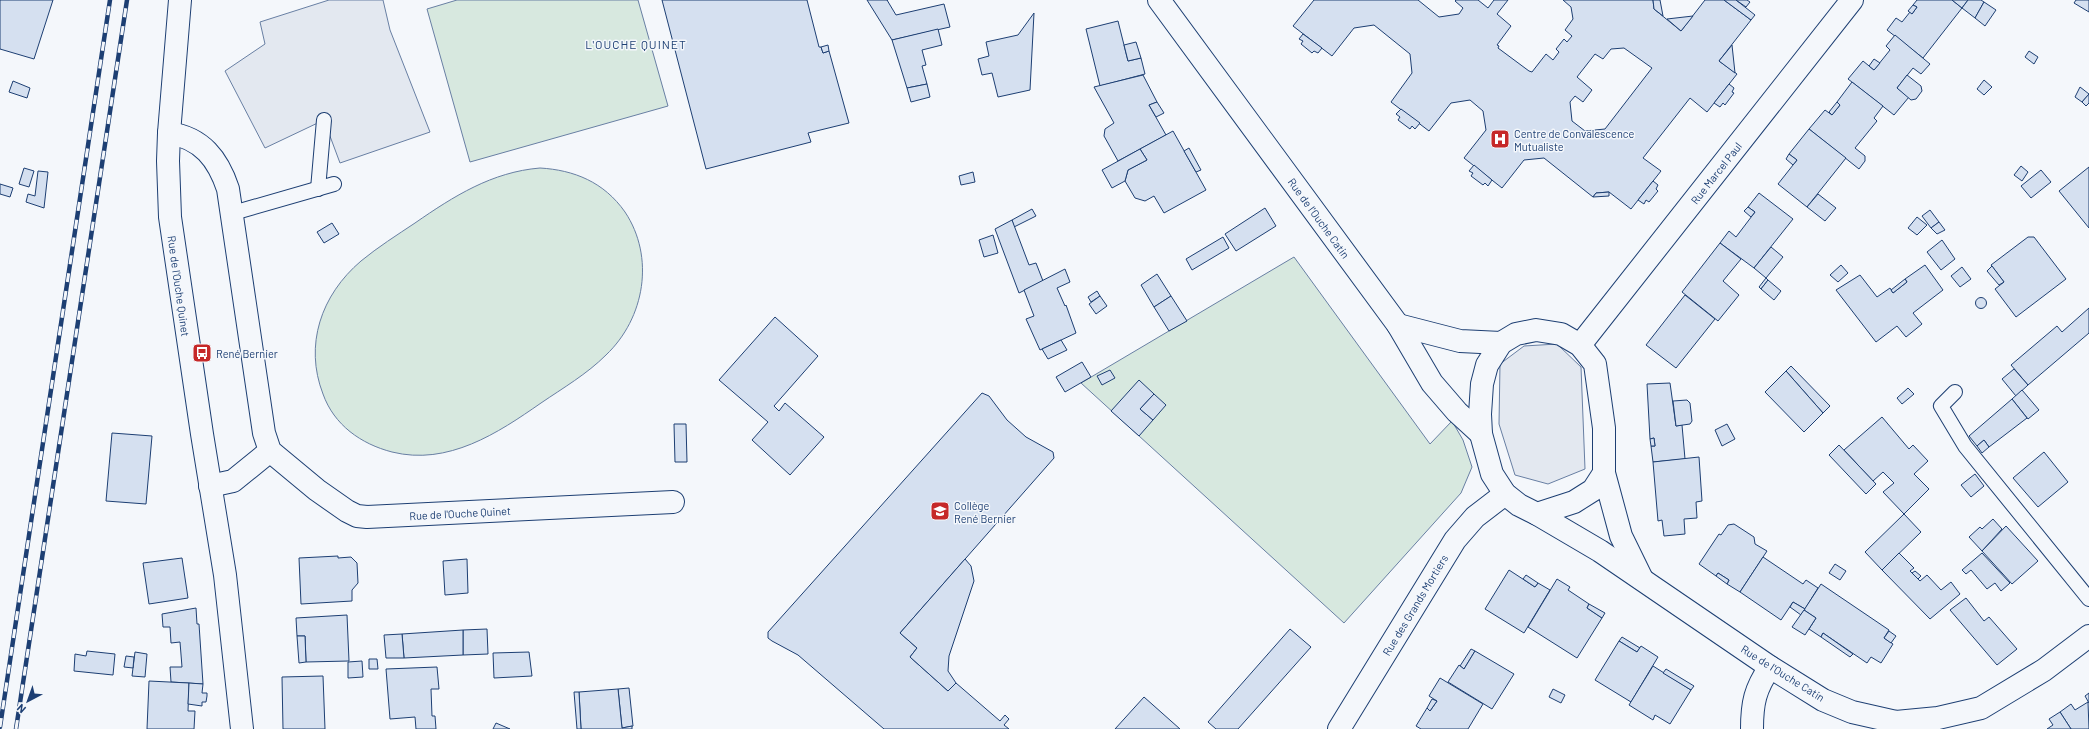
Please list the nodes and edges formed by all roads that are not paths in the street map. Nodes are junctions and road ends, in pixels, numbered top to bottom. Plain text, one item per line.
1 (180, 0) edge
2 (1159, 0) edge
3 (1852, 0) edge
4 (324, 120) dead end
5 (169, 133) junction
6 (334, 184) dead end
7 (318, 189) junction
8 (233, 213) junction
9 (1398, 325) junction
10 (1501, 343) junction
11 (1580, 345) junction
12 (1955, 392) dead end
13 (1481, 434) junction
14 (270, 451) junction
15 (1604, 473) junction
16 (210, 486) junction
17 (1505, 494) junction
18 (673, 502) dead end
19 (1537, 514) junction
20 (1643, 582) junction
21 (2089, 599) edge
22 (2089, 636) edge
23 (1770, 667) junction
24 (242, 729) edge
25 (1339, 729) edge
26 (1752, 729) edge

1 - 5 street, Rue de l'Ouche Quinet
2 - 9 street, Rue de l'Ouche Catin
3 - 11 street, Rue Marcel Paul
4 - 7 lane
5 - 8 street
5 - 16 street, Rue de l'Ouche Quinet
6 - 7 lane
7 - 8 lane
8 - 14 street
9 - 10 street
9 - 13 street, Rue de l'Ouche Catin
10 - 11 street
10 - 13 street
11 - 15 street
12 - 21 lane
13 - 17 street
14 - 16 street
14 - 18 street, Rue de l'Ouche Quinet
15 - 19 street
15 - 20 street
16 - 24 street, Rue de l'Ouche Quinet
17 - 19 street, Rue de l'Ouche Catin
17 - 25 street, Rue des Grands Mortiers
19 - 20 street, Rue de l'Ouche Catin
20 - 23 street, Rue de l'Ouche Catin
22 - 23 street, Rue de l'Ouche Catin
23 - 26 street

